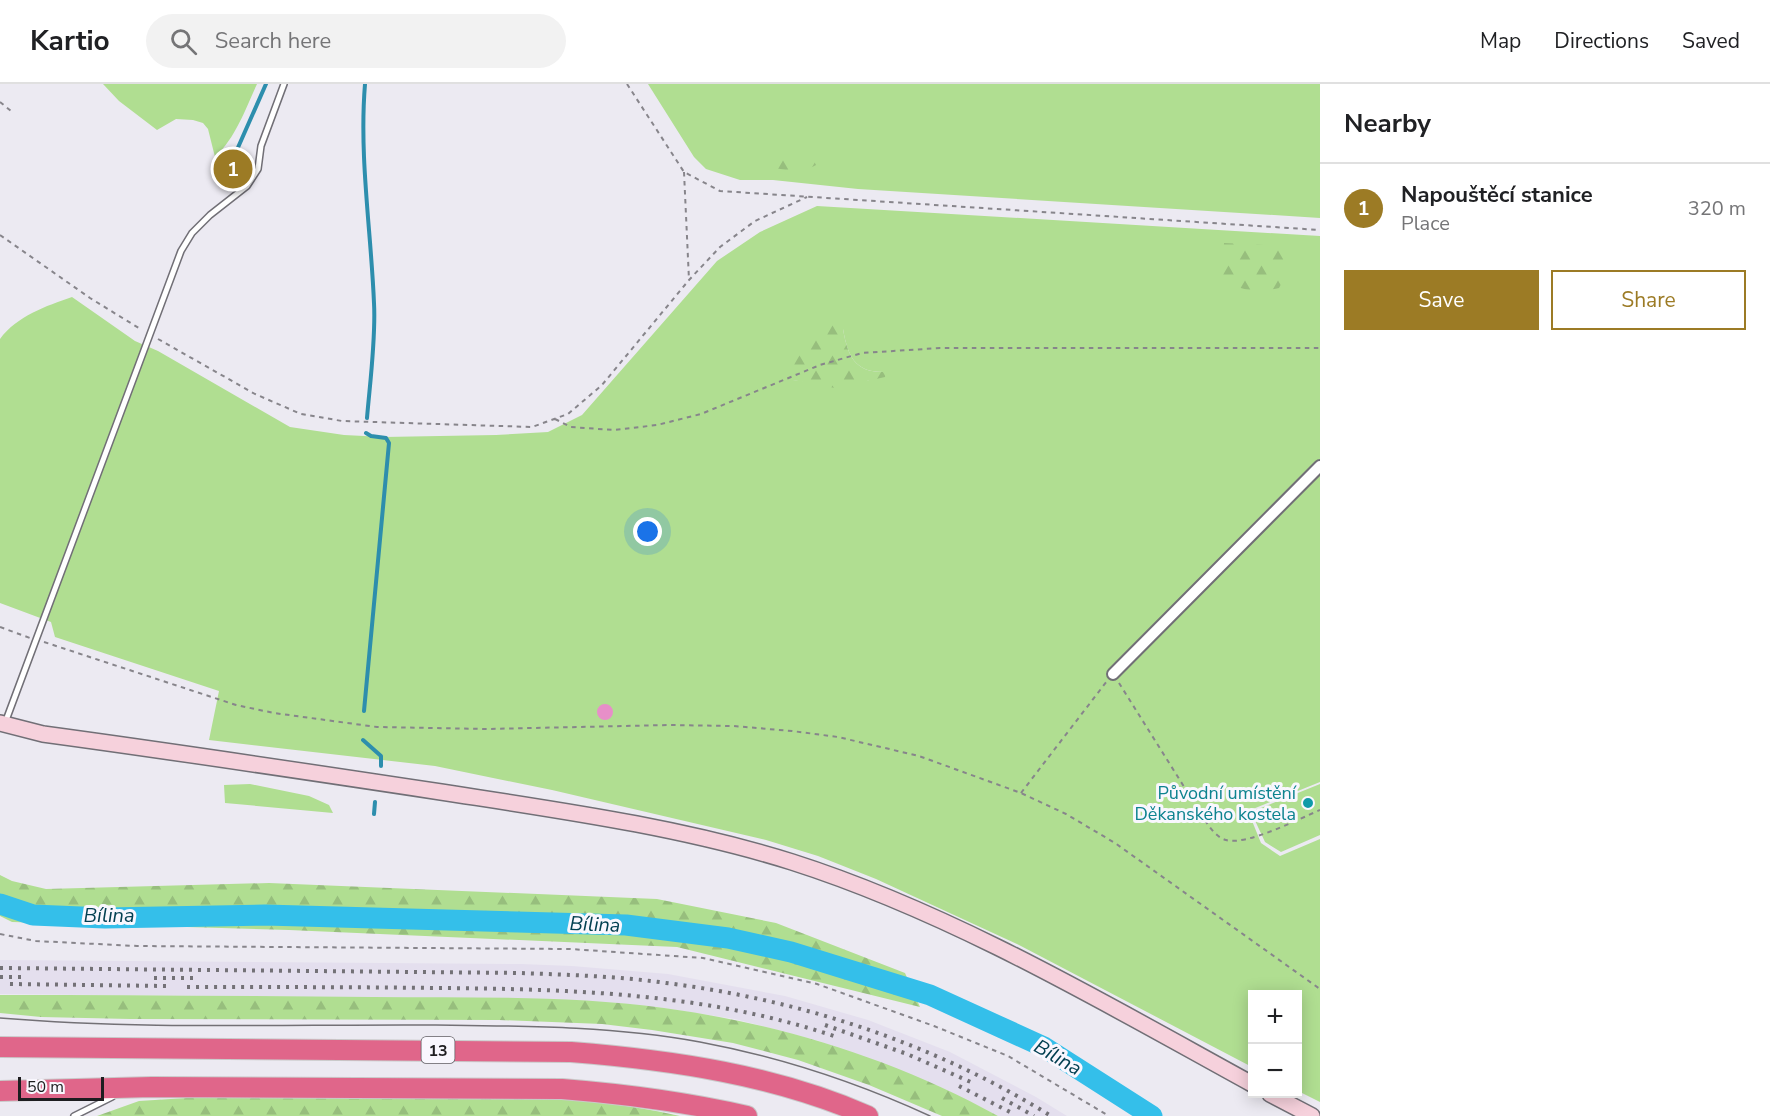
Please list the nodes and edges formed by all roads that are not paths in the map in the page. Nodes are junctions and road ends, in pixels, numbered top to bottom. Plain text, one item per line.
1 (284, 84) edge
2 (1320, 466) edge
3 (1113, 674) road end
4 (2, 723) edge
5 (0, 1047) edge
6 (1248, 1082) edge
7 (152, 1087) junction
8 (0, 1090) edge
9 (1278, 1098) edge
10 (74, 1116) edge
11 (747, 1116) edge
12 (868, 1116) edge
13 (1312, 1116) edge

1 - 4 lane
2 - 3 street
4 - 6 street
5 - 12 highway, 13
7 - 8 highway, 13
7 - 10 lane
7 - 11 highway, 13
9 - 13 street

